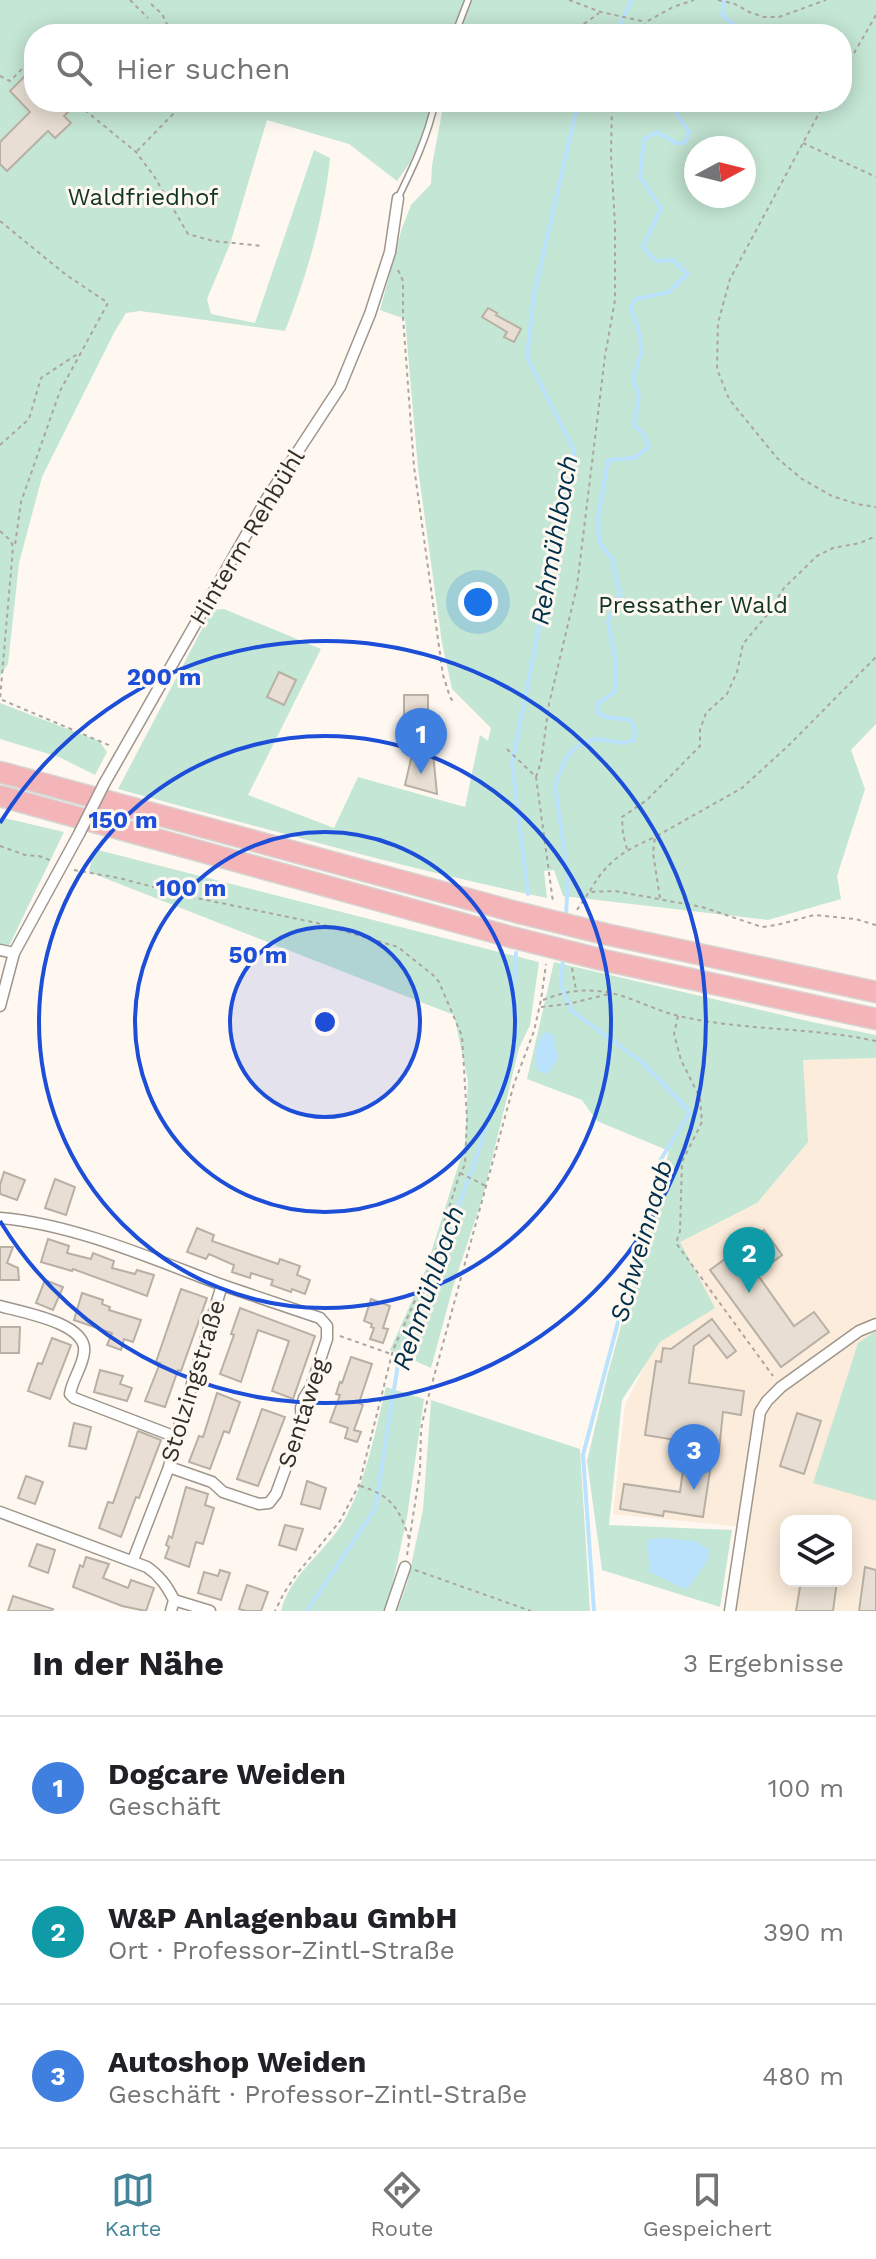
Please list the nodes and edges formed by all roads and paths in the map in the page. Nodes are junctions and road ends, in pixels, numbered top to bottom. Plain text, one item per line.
1 (130, 0) edge
2 (468, 0) edge
3 (569, 0) edge
4 (694, 0) edge
5 (718, 0) edge
6 (826, 0) edge
7 (151, 4) dead end
8 (601, 12) junction
9 (876, 15) edge
10 (148, 18) dead end
11 (646, 22) joint
12 (167, 24) edge
13 (459, 24) edge
14 (583, 24) edge
15 (852, 57) edge
16 (24, 67) edge
17 (0, 76) edge
18 (87, 112) edge
19 (175, 112) edge
20 (433, 112) edge
21 (612, 112) edge
22 (819, 112) edge
23 (802, 142) junction
24 (136, 152) junction
25 (876, 177) edge
26 (398, 198) joint
27 (0, 221) edge
28 (263, 246) dead end
29 (390, 252) junction
30 (81, 352) junction
31 (0, 445) edge
32 (876, 507) edge
33 (0, 531) edge
34 (876, 536) edge
35 (13, 547) junction
36 (876, 657) edge
37 (454, 703) dead end
38 (507, 749) dead end
39 (122, 752) junction
40 (0, 772) edge
41 (0, 796) edge
42 (655, 837) junction
43 (0, 846) edge
44 (627, 849) junction
45 (62, 866) junction
46 (589, 892) junction
47 (660, 899) junction
48 (577, 908) dead end
49 (876, 925) edge
50 (0, 950) edge
51 (14, 953) junction
52 (876, 992) edge
53 (611, 993) junction
54 (541, 1000) dead end
55 (0, 1006) edge
56 (539, 1007) dead end
57 (678, 1016) junction
58 (876, 1019) edge
59 (876, 1041) edge
60 (500, 1141) dead end
61 (460, 1173) junction
62 (487, 1186) junction
63 (0, 1218) edge
64 (222, 1285) junction
65 (0, 1306) edge
66 (876, 1324) edge
67 (327, 1334) junction
68 (392, 1354) junction
69 (781, 1387) junction
70 (176, 1437) junction
71 (169, 1467) junction
72 (359, 1485) junction
73 (0, 1512) edge
74 (409, 1541) junction
75 (133, 1560) junction
76 (405, 1567) junction
77 (173, 1606) edge
78 (210, 1611) edge
79 (275, 1611) edge
80 (390, 1611) edge
81 (531, 1611) edge
82 (730, 1611) edge

1 - 10 path
2 - 13 lane
3 - 8 path
4 - 11 path
5 - 6 path
7 - 12 path
8 - 11 path
8 - 14 path
9 - 15 path
16 - 17 path
18 - 24 path
19 - 24 path
20 - 26 lane, Hinterm Rehbühl
21 - 38 path
22 - 23 path
23 - 25 path
23 - 32 path
24 - 28 path
26 - 29 street, Hinterm Rehbühl
27 - 30 path
29 - 37 path
29 - 39 street, Hinterm Rehbühl
30 - 31 path
30 - 35 path
33 - 35 path
34 - 44 path
35 - 39 path
36 - 42 path
39 - 45 street, Hinterm Rehbühl, bridge
40 - 52 highway, bridge
41 - 58 highway, bridge
42 - 44 path
42 - 47 path
43 - 45 path
44 - 46 path
45 - 51 street, Hinterm Rehbühl
45 - 61 path
46 - 47 path
46 - 48 path
47 - 49 path
50 - 51 street
51 - 55 street, Hinterm Rehbühl
53 - 54 path
53 - 56 path
53 - 57 path
57 - 59 path
57 - 69 path
60 - 62 path
61 - 62 path
61 - 68 path
62 - 74 path
63 - 64 street, Stolzingstraße
64 - 67 street, Sentaweg
64 - 70 street, Stolzingstraße
65 - 70 street
66 - 69 street
67 - 68 path
67 - 71 street, Sentaweg
68 - 72 path
69 - 82 street
70 - 71 street, Stolzingstraße
71 - 75 street, Stolzingstraße
72 - 74 path
72 - 79 path
73 - 75 street
74 - 76 path
75 - 77 street
76 - 80 street
76 - 81 path
77 - 78 street

